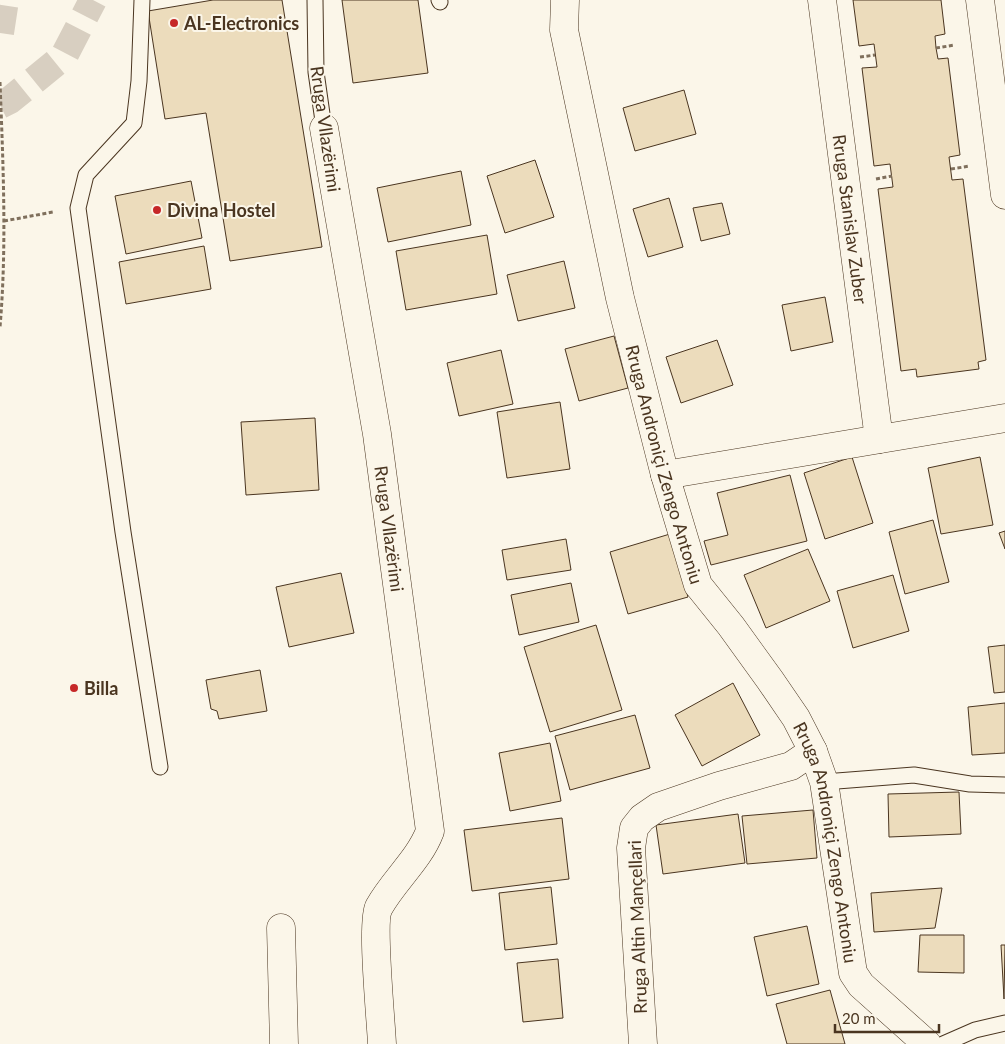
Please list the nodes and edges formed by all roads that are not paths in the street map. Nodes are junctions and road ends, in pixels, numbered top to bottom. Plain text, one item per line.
1 (142, 0) edge
2 (315, 0) edge
3 (564, 0) edge
4 (822, 0) edge
5 (980, 0) edge
6 (324, 128) joint
7 (1005, 195) edge
8 (1005, 418) edge
9 (879, 439) junction
10 (665, 475) junction
11 (813, 752) junction
12 (160, 767) dead end
13 (824, 782) junction
14 (1005, 785) edge
15 (281, 928) dead end
16 (1005, 1024) edge
17 (284, 1044) edge
18 (382, 1044) edge
19 (643, 1044) edge
20 (927, 1044) edge
21 (943, 1044) edge

1 - 12 lane
2 - 6 lane, Rruga Vllazërimi
3 - 10 street, Rruga Androniçi Zengo Antoniu
4 - 9 street, Rruga Stanislav Zuber
5 - 7 street
6 - 18 street, Rruga Vllazërimi
8 - 9 street
9 - 10 street
10 - 11 street, Rruga Androniçi Zengo Antoniu
11 - 13 street, Rruga Androniçi Zengo Antoniu
11 - 19 street, Rruga Altin Mançellari
13 - 14 lane
13 - 20 street, Rruga Androniçi Zengo Antoniu
15 - 17 street
16 - 21 lane

